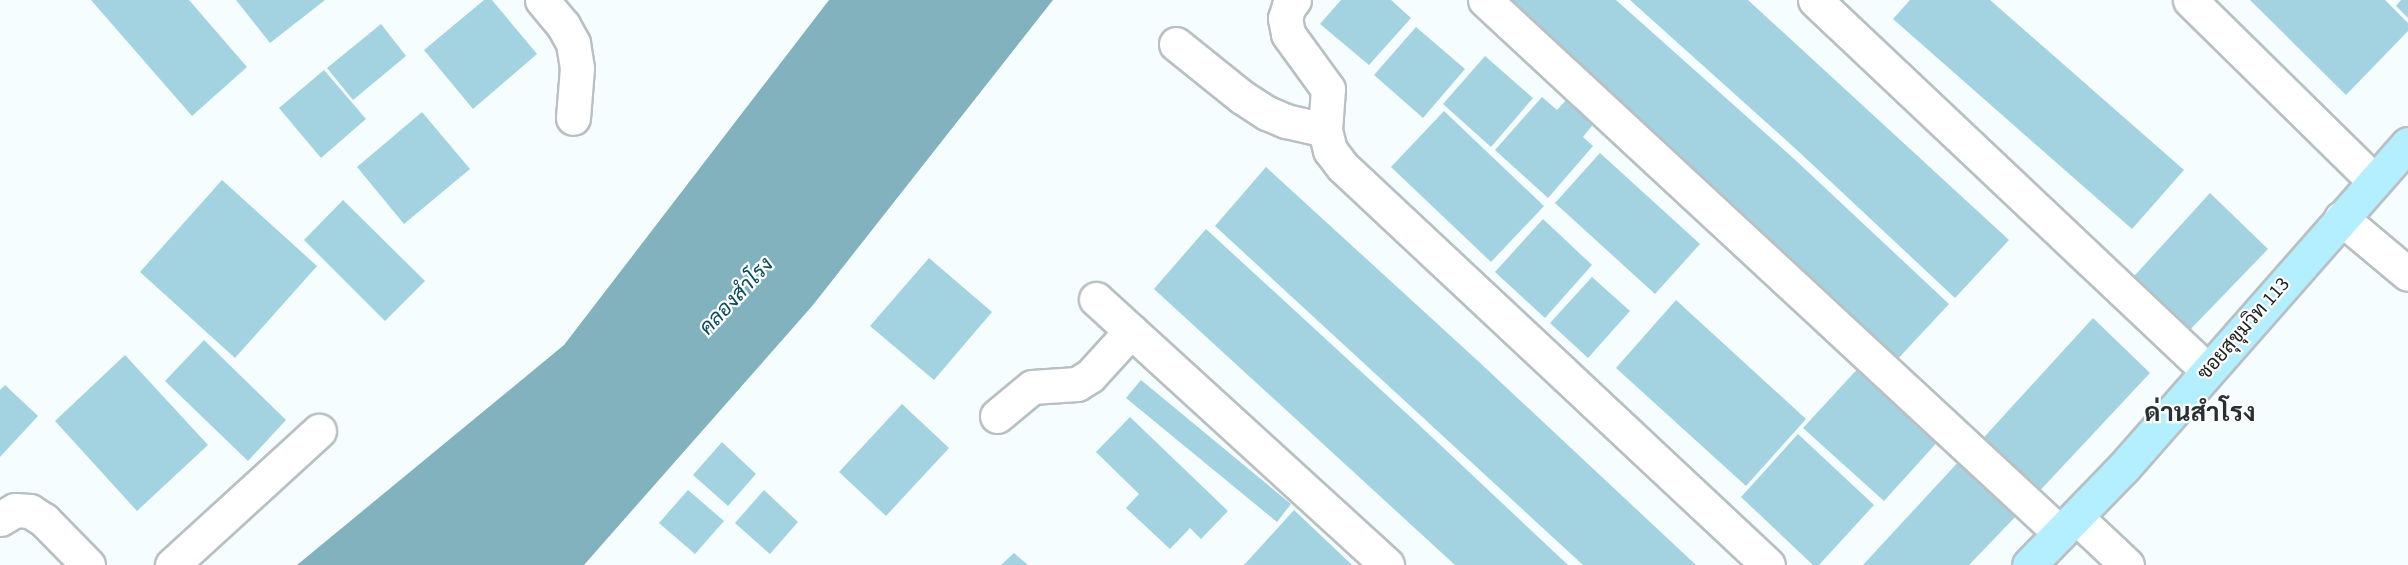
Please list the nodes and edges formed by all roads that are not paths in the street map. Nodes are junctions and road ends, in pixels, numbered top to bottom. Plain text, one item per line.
1 (542, 0) edge
2 (1294, 0) edge
3 (1485, 0) edge
4 (1815, 0) edge
5 (2190, 0) edge
6 (1176, 44) dead end
7 (573, 118) dead end
8 (1325, 130) junction
9 (2404, 156) edge
10 (2374, 181) junction
11 (2341, 218) junction
12 (2408, 274) edge
13 (1096, 299) dead end
14 (1131, 331) junction
15 (2208, 371) junction
16 (997, 416) dead end
17 (319, 431) dead end
18 (0, 519) edge
19 (2068, 525) junction
20 (88, 565) edge
21 (172, 565) edge
22 (1387, 565) edge
23 (1768, 565) edge
24 (2029, 565) edge
25 (2127, 565) edge

1 - 7 street
2 - 8 street
3 - 19 street
4 - 15 street
5 - 10 street
6 - 8 street
8 - 23 street
9 - 10 main road, ซอยสุขุมวิท 113
10 - 11 main road, ซอยสุขุมวิท 113
11 - 12 street
11 - 15 main road, ซอยสุขุมวิท 113
13 - 14 street
14 - 16 street
14 - 22 street
15 - 19 main road, ซอยสุขุมวิท 113
17 - 21 street
18 - 20 street
19 - 24 main road, ซอยสุขุมวิท 113
19 - 25 street

